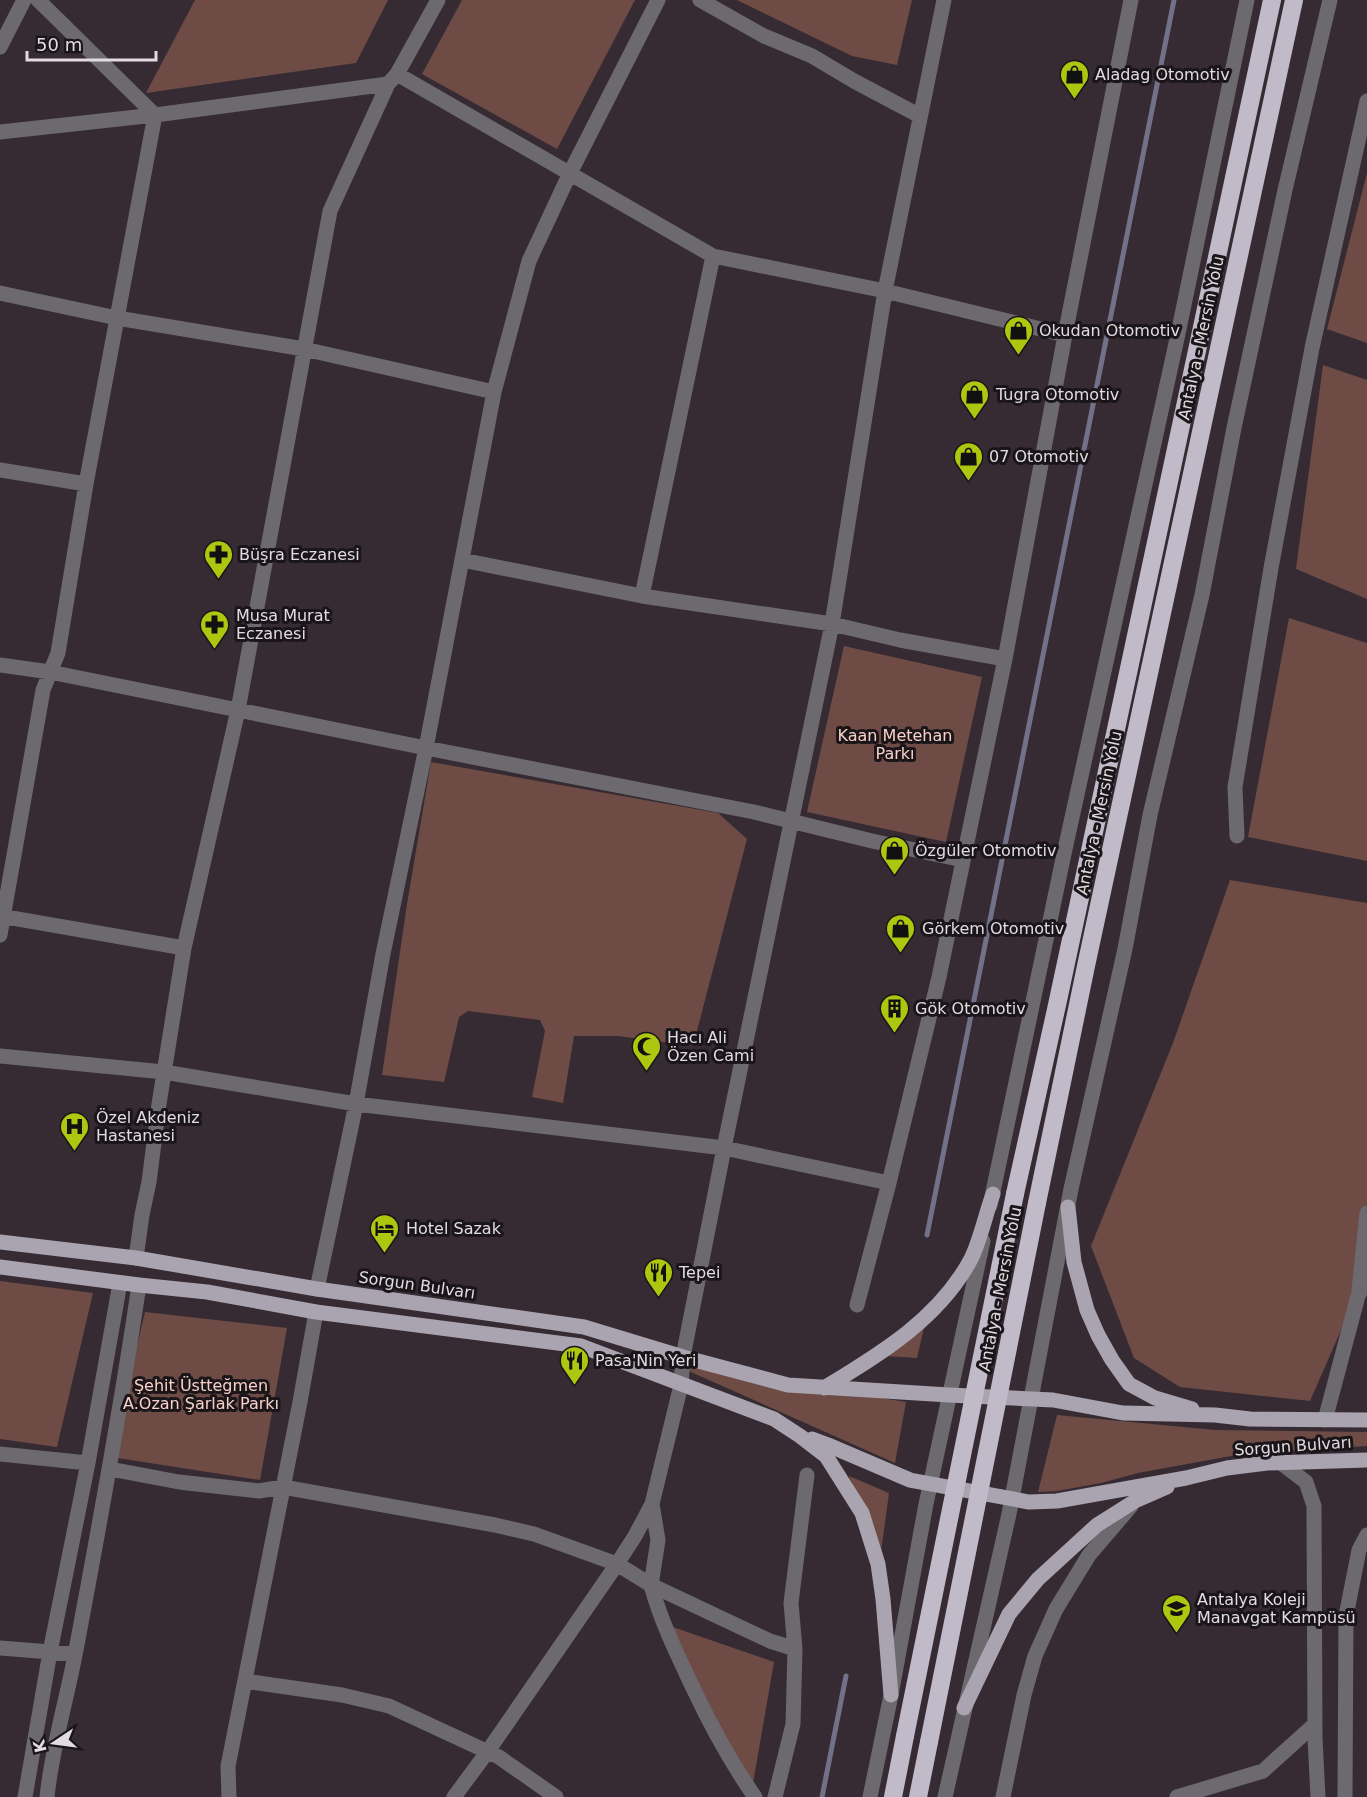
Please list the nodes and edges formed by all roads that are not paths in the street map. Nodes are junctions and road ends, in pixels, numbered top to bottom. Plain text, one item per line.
1 (24, 0) edge
2 (38, 0) edge
3 (438, 0) edge
4 (658, 0) edge
5 (700, 0) edge
6 (944, 0) edge
7 (1131, 0) edge
8 (1247, 0) edge
9 (1272, 0) edge
10 (1294, 0) edge
11 (1330, 0) edge
12 (0, 47) edge
13 (393, 79) junction
14 (1367, 101) edge
15 (155, 115) junction
16 (920, 116) junction
17 (0, 132) edge
18 (570, 173) junction
19 (713, 256) junction
20 (885, 291) junction
21 (0, 293) edge
22 (117, 318) junction
23 (1065, 335) junction
24 (304, 349) junction
25 (494, 392) junction
26 (0, 470) edge
27 (86, 484) junction
28 (462, 560) junction
29 (642, 596) junction
30 (832, 624) junction
31 (1005, 659) junction
32 (0, 665) edge
33 (51, 672) junction
34 (237, 710) junction
35 (426, 748) junction
36 (791, 821) junction
37 (1237, 836) dead end
38 (963, 860) junction
39 (2, 917) edge
40 (0, 935) edge
41 (184, 948) junction
42 (0, 1056) edge
43 (164, 1071) junction
44 (356, 1104) junction
45 (724, 1148) junction
46 (889, 1183) junction
47 (993, 1194) junction
48 (1068, 1207) junction
49 (1367, 1213) edge
50 (0, 1242) edge
51 (136, 1258) junction
52 (0, 1268) edge
53 (1367, 1278) edge
54 (120, 1283) junction
55 (139, 1285) junction
56 (317, 1289) junction
57 (1358, 1296) junction
58 (857, 1305) dead end
59 (316, 1312) junction
60 (683, 1357) junction
61 (681, 1385) junction
62 (824, 1388) junction
63 (950, 1395) junction
64 (1031, 1400) junction
65 (1215, 1415) junction
66 (1325, 1420) junction
67 (1367, 1420) edge
68 (800, 1436) junction
69 (0, 1454) edge
70 (1367, 1460) edge
71 (88, 1463) junction
72 (1281, 1463) junction
73 (110, 1469) junction
74 (807, 1475) dead end
75 (1186, 1478) junction
76 (931, 1483) junction
77 (284, 1486) junction
78 (1011, 1499) junction
79 (1135, 1501) junction
80 (652, 1504) junction
81 (1367, 1534) edge
82 (617, 1564) junction
83 (651, 1585) junction
84 (0, 1648) edge
85 (795, 1648) junction
86 (50, 1652) junction
87 (75, 1654) junction
88 (245, 1682) junction
89 (891, 1695) junction
90 (964, 1708) junction
91 (1315, 1724) junction
92 (1344, 1749) junction
93 (488, 1751) junction
94 (25, 1797) edge
95 (47, 1797) edge
96 (229, 1797) edge
97 (454, 1797) edge
98 (556, 1797) edge
99 (755, 1797) edge
100 (775, 1797) edge
101 (870, 1797) edge
102 (892, 1797) edge
103 (918, 1797) edge
104 (945, 1797) edge
105 (1003, 1797) edge
106 (1177, 1797) edge
107 (1318, 1797) edge
108 (1345, 1797) edge
109 (1352, 1797) edge

1 - 12 street
2 - 15 street
3 - 13 street
4 - 18 street
5 - 16 street
6 - 16 street
7 - 23 street
8 - 47 street
9 - 102 highway, Antalya - Mersin Yolu, bridge
10 - 103 highway, Antalya - Mersin Yolu, bridge
11 - 48 street
13 - 15 street
13 - 18 street
13 - 24 street
14 - 37 street
15 - 17 street
15 - 22 street
16 - 20 street
18 - 19 street
18 - 25 street
19 - 20 street
19 - 29 street
20 - 23 street
20 - 30 street
21 - 22 street
22 - 24 street
22 - 27 street
23 - 31 street
24 - 25 street
24 - 34 street
25 - 28 street
26 - 27 street
27 - 33 street
28 - 29 street
28 - 35 street
29 - 30 street
30 - 31 street
30 - 36 street
31 - 38 street
32 - 33 street
33 - 34 street
33 - 39 street
34 - 35 street
34 - 41 street
35 - 36 street
35 - 44 street
36 - 38 street
36 - 45 street
38 - 46 street
39 - 40 street
39 - 41 street
41 - 43 street
42 - 43 street
43 - 44 street
43 - 51 street
44 - 45 street
44 - 56 street
45 - 46 street
45 - 60 street
46 - 58 street
47 - 62 main road
47 - 63 street
48 - 64 street
48 - 65 main road
49 - 57 street
50 - 51 main road, Sorgun Bulvarı
51 - 56 main road, Sorgun Bulvarı
52 - 54 main road
53 - 57 street
54 - 55 main road
54 - 71 street
55 - 59 main road
55 - 73 street
56 - 60 main road, Sorgun Bulvarı
57 - 66 street
59 - 61 main road
59 - 77 street
60 - 61 street
60 - 62 main road, Sorgun Bulvarı
61 - 68 main road
61 - 80 street
62 - 63 main road, Sorgun Bulvarı
63 - 64 main road, Sorgun Bulvarı
63 - 76 street
64 - 65 main road, Sorgun Bulvarı
64 - 78 street
65 - 66 main road, Sorgun Bulvarı
66 - 67 main road, Sorgun Bulvarı
68 - 76 main road
68 - 89 main road
69 - 71 street
70 - 72 main road, Sorgun Bulvarı
71 - 86 street
72 - 75 main road, Sorgun Bulvarı
72 - 91 street
73 - 77 street
73 - 87 street
74 - 85 street
75 - 78 main road
75 - 79 main road
76 - 78 main road
76 - 89 street
77 - 82 street
77 - 88 street
78 - 90 street
79 - 90 main road
79 - 105 street
80 - 82 street
80 - 83 street
81 - 92 street
82 - 83 street
82 - 93 street
83 - 85 street
83 - 99 street
84 - 86 street
85 - 100 street
86 - 87 street
86 - 94 street
87 - 95 street
88 - 93 street
88 - 96 street
89 - 101 street
90 - 104 street
91 - 106 street
91 - 107 street
92 - 108 street
92 - 109 street
93 - 97 street
93 - 98 street

